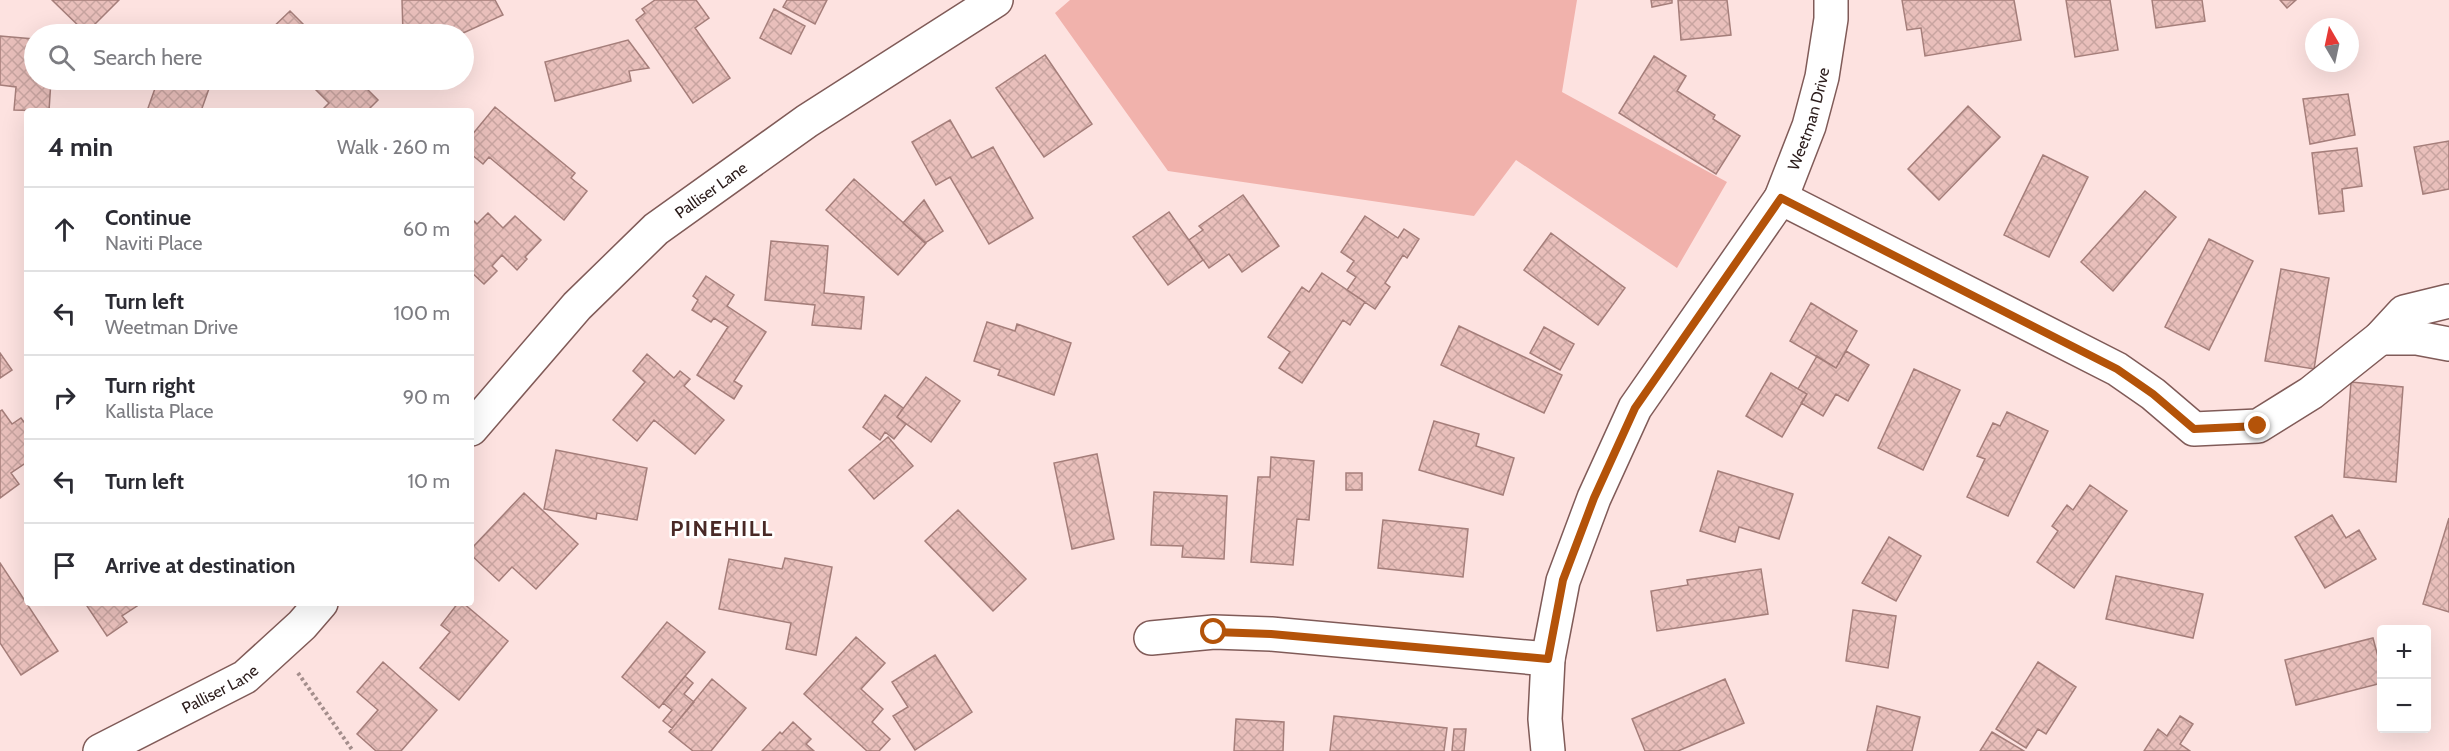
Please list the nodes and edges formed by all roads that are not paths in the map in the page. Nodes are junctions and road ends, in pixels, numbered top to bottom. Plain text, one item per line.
1 (996, 0) edge
2 (1831, 0) edge
3 (1781, 198) junction
4 (2449, 301) edge
5 (2380, 338) junction
6 (2449, 343) edge
7 (474, 426) edge
8 (318, 606) edge
9 (1152, 638) dead end
10 (1548, 659) junction
11 (100, 751) edge
12 (1548, 751) edge

1 - 7 street, Palliser Lane
2 - 3 street, Weetman Drive
3 - 5 street
3 - 10 street, Weetman Drive
4 - 5 street
5 - 6 street
8 - 11 street, Palliser Lane
9 - 10 street
10 - 12 street, Weetman Drive

